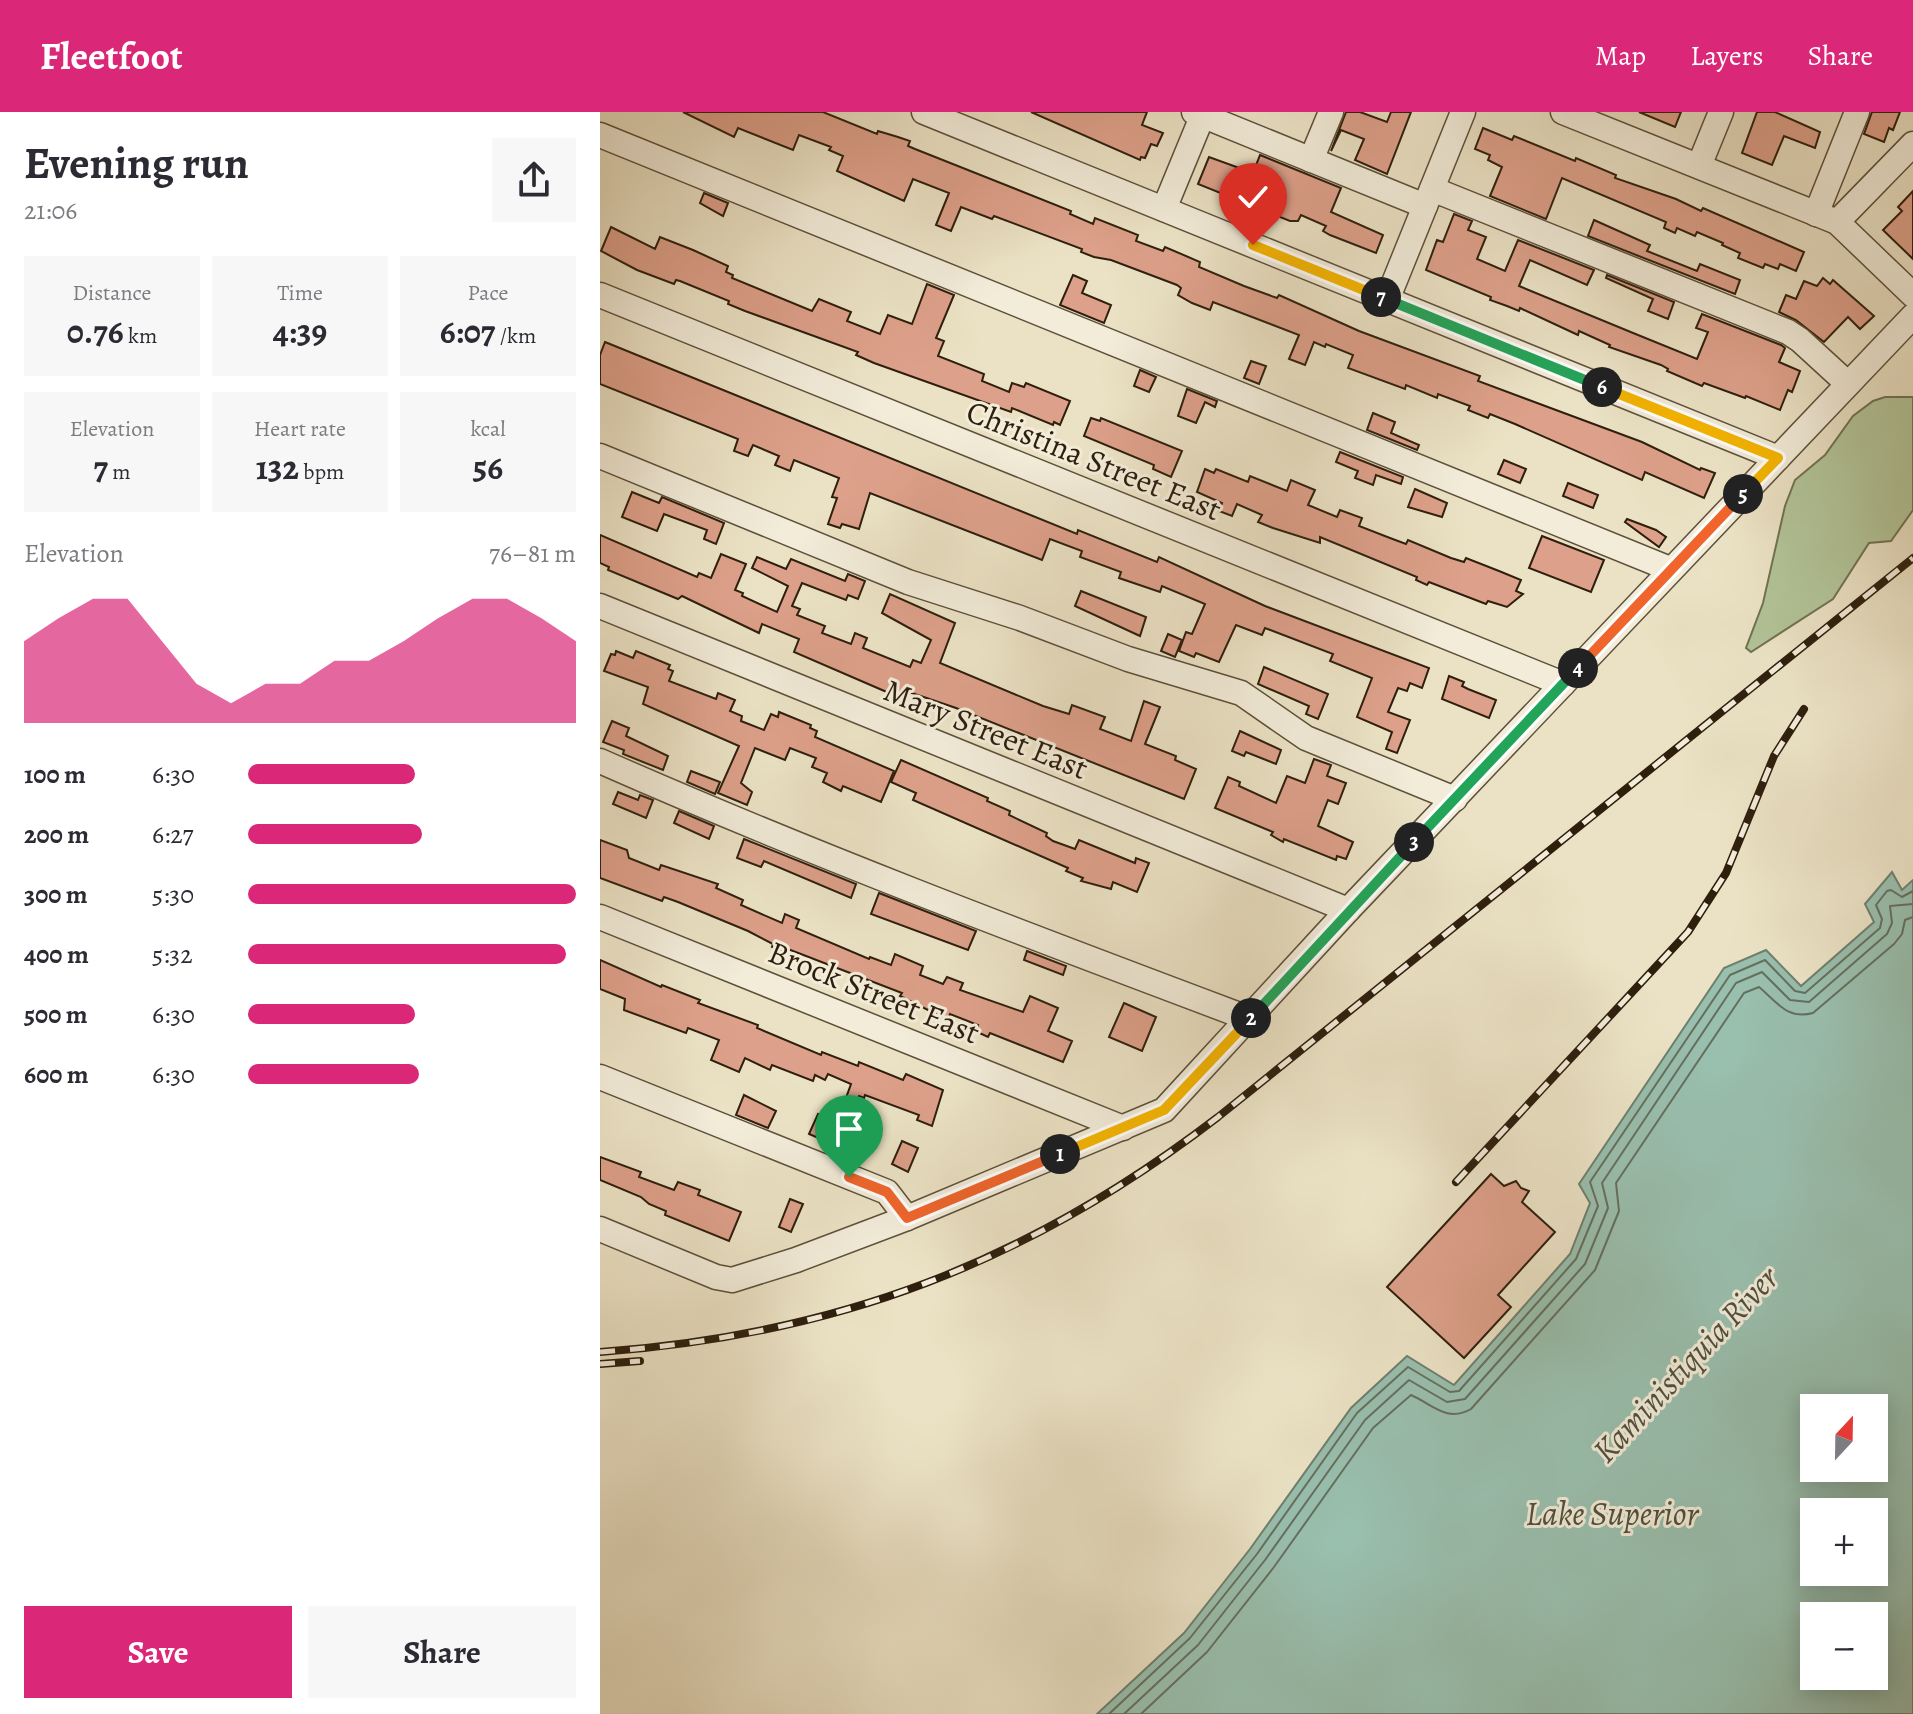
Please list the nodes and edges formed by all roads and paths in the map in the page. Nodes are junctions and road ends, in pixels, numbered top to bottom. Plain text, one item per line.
1 (924, 112) edge
2 (1331, 112) edge
3 (1463, 112) edge
4 (1721, 112) edge
5 (1857, 112) edge
6 (1200, 113) edge
7 (1580, 115) edge
8 (959, 119) edge
9 (600, 135) edge
10 (1913, 144) edge
11 (1311, 160) junction
12 (1699, 166) junction
13 (1428, 197) junction
14 (1164, 209) junction
15 (1827, 218) junction
16 (600, 295) edge
17 (1913, 295) edge
18 (1387, 300) junction
19 (1913, 316) edge
20 (1848, 384) junction
21 (600, 456) edge
22 (1778, 458) junction
23 (1670, 569) junction
24 (600, 606) edge
25 (1563, 684) junction
26 (600, 761) edge
27 (1455, 799) junction
28 (1348, 910) junction
29 (600, 917) edge
30 (1250, 1019) junction
31 (600, 1077) edge
32 (1123, 1128) junction
33 (907, 1218) junction
34 (600, 1229) edge

1 - 8 street
2 - 11 street
3 - 13 street
4 - 12 street
5 - 15 street
6 - 11 street
6 - 14 street
7 - 12 street
8 - 14 street
9 - 23 street
10 - 15 street
11 - 13 street
12 - 15 street
13 - 18 street
13 - 20 street
14 - 18 street
15 - 17 street
16 - 25 street, Christina Street East
18 - 22 street
19 - 20 street
20 - 22 street
21 - 27 street
22 - 23 street
23 - 25 street
24 - 28 street, Mary Street East
25 - 27 street
26 - 30 street
27 - 28 street
28 - 30 street
29 - 32 street, Brock Street East
30 - 32 street
31 - 33 street
32 - 33 street
33 - 34 street

